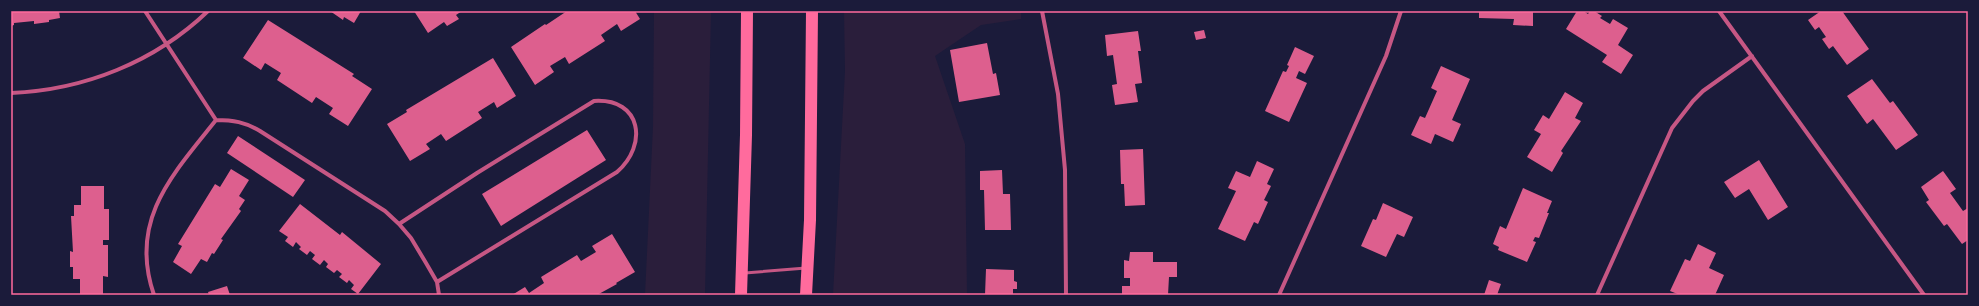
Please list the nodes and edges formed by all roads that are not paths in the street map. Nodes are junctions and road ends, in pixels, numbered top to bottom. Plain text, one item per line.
1 (145, 11) edge
2 (208, 11) edge
3 (747, 11) edge
4 (812, 11) edge
5 (1042, 11) edge
6 (1401, 11) edge
7 (1719, 11) edge
8 (167, 44) junction
9 (1752, 56) junction
10 (11, 93) edge
11 (216, 120) junction
12 (399, 224) junction
13 (807, 268) junction
14 (742, 273) junction
15 (437, 282) junction
16 (154, 295) edge
17 (439, 295) edge
18 (741, 295) edge
19 (806, 295) edge
20 (1066, 295) edge
21 (1279, 295) edge
22 (1597, 295) edge
23 (1924, 295) edge

1 - 8 street
2 - 8 street
3 - 14 highway
4 - 13 highway
5 - 20 street
6 - 21 street
7 - 9 street
8 - 10 street
8 - 11 street
9 - 22 street
9 - 23 street
11 - 12 street
11 - 16 street
12 - 15 street
12 - 15 street
13 - 14 lane
13 - 19 highway
14 - 18 highway
15 - 17 street

